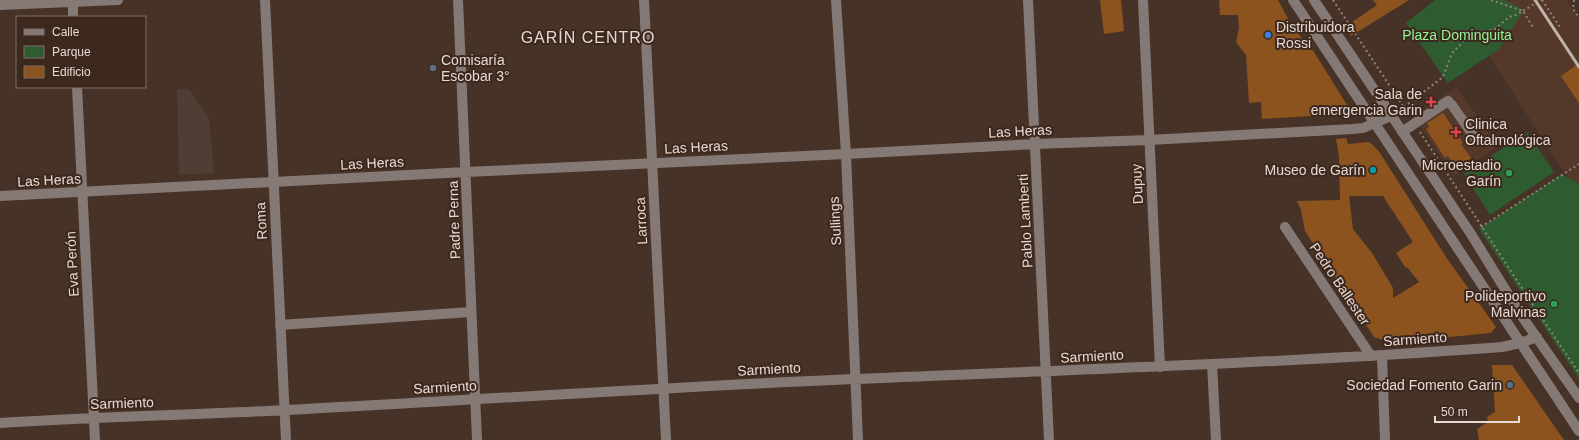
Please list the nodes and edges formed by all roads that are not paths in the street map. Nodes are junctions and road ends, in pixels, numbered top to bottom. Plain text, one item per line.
1 (118, 0) edge
2 (265, 0) edge
3 (458, 0) edge
4 (644, 0) edge
5 (836, 0) edge
6 (1028, 0) edge
7 (1143, 0) edge
8 (1294, 0) edge
9 (1314, 0) edge
10 (73, 1) edge
11 (0, 5) edge
12 (73, 16) edge
13 (77, 88) edge
14 (1391, 116) junction
15 (1375, 124) junction
16 (1402, 132) junction
17 (1475, 138) dead end
18 (1150, 140) junction
19 (1035, 144) junction
20 (846, 154) junction
21 (652, 163) junction
22 (466, 172) junction
23 (274, 182) junction
24 (82, 192) junction
25 (0, 196) edge
26 (1285, 227) dead end
27 (471, 312) junction
28 (280, 324) junction
29 (1537, 337) junction
30 (1520, 343) junction
31 (1371, 356) junction
32 (1382, 356) junction
33 (1212, 364) junction
34 (1160, 367) junction
35 (1046, 372) junction
36 (856, 379) junction
37 (663, 388) junction
38 (1579, 398) edge
39 (475, 399) junction
40 (284, 410) junction
41 (94, 418) junction
42 (0, 423) edge
43 (1579, 431) edge
44 (95, 440) edge
45 (286, 440) edge
46 (477, 440) edge
47 (666, 440) edge
48 (858, 440) edge
49 (1049, 440) edge
50 (1216, 440) edge
51 (1385, 440) edge

1 - 10 street
2 - 23 street, Roma
3 - 22 street, Padre Perna
4 - 21 street, Larroca
5 - 20 street, Sullings
6 - 19 street, Pablo Lamberti
7 - 18 street, Dupuy
8 - 15 street
9 - 14 street
10 - 11 street
10 - 12 street
13 - 24 street, Eva Perón
14 - 15 street, Las Heras
14 - 16 street
15 - 18 street, Las Heras
15 - 30 street
16 - 17 street
16 - 29 street
18 - 19 street, Las Heras
18 - 34 street, Dupuy
19 - 20 street, Las Heras
19 - 35 street, Pablo Lamberti
20 - 21 street, Las Heras
20 - 36 street, Sullings
21 - 22 street, Las Heras
21 - 37 street, Larroca
22 - 23 street, Las Heras
22 - 27 street, Padre Perna
23 - 24 street, Las Heras
23 - 28 street, Roma
24 - 25 street, Las Heras
24 - 41 street, Eva Perón
26 - 31 street, Pedro Ballester
27 - 28 street
27 - 39 street, Padre Perna
28 - 40 street, Roma
29 - 30 street, Sarmiento
29 - 38 street
30 - 32 street, Sarmiento
30 - 43 street
31 - 32 street, Sarmiento
31 - 33 street, Sarmiento
32 - 51 street
33 - 34 street, Sarmiento
33 - 50 street
34 - 35 street, Sarmiento
35 - 36 street, Sarmiento
35 - 49 street, Pablo Lamberti
36 - 37 street, Sarmiento
36 - 48 street, Sullings
37 - 39 street, Sarmiento
37 - 47 street, Larroca
39 - 40 street, Sarmiento
39 - 46 street, Padre Perna
40 - 41 street, Sarmiento
40 - 45 street, Roma
41 - 42 street, Sarmiento
41 - 44 street, Eva Perón

